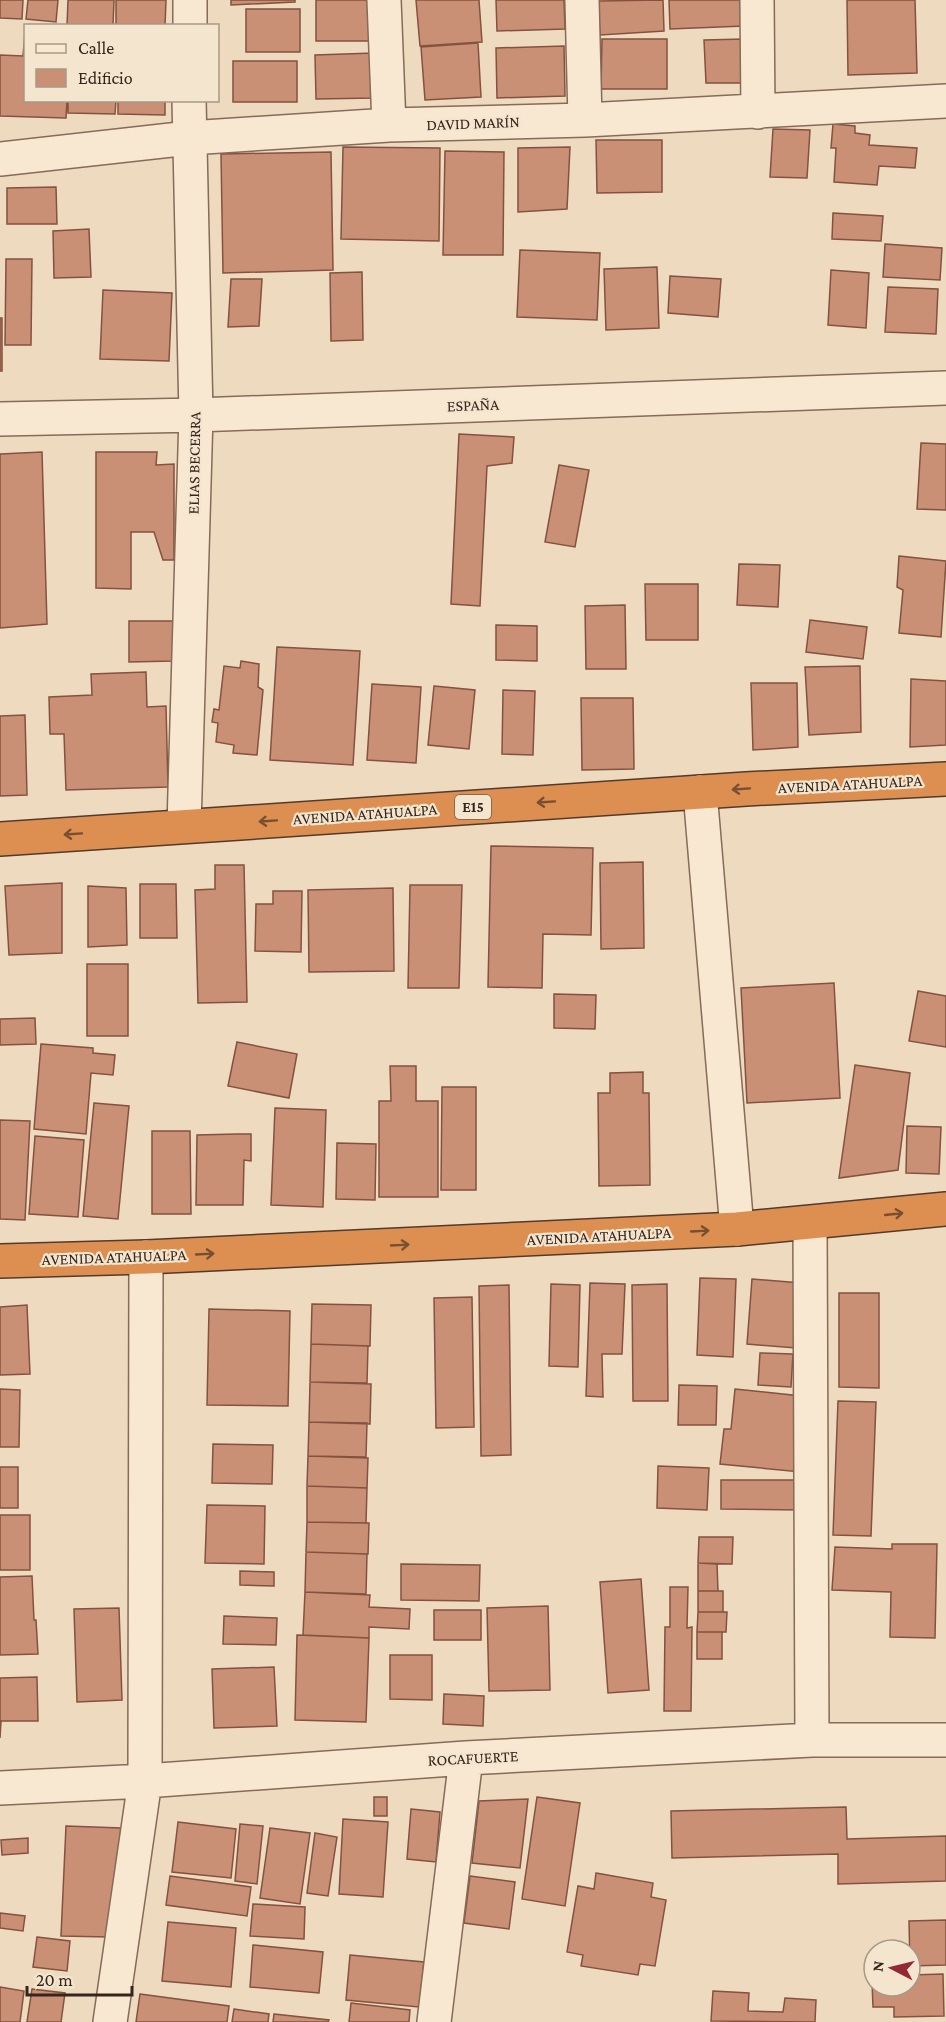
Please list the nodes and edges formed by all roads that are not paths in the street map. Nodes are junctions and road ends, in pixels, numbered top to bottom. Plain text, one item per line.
1 (190, 0) edge
2 (384, 0) edge
3 (582, 0) edge
4 (757, 0) edge
5 (190, 24) edge
6 (946, 101) edge
7 (189, 102) edge
8 (758, 112) junction
9 (585, 120) junction
10 (390, 126) junction
11 (189, 138) junction
12 (0, 159) edge
13 (946, 388) edge
14 (196, 415) junction
15 (0, 419) edge
16 (946, 779) edge
17 (700, 792) junction
18 (184, 826) junction
19 (0, 839) edge
20 (946, 1209) edge
21 (810, 1223) junction
22 (737, 1229) junction
23 (146, 1257) junction
24 (0, 1261) edge
25 (812, 1740) junction
26 (946, 1740) edge
27 (466, 1758) junction
28 (146, 1781) junction
29 (0, 1788) edge
30 (110, 2022) edge
31 (434, 2022) edge

1 - 5 street
2 - 10 street
3 - 9 street
4 - 8 street
6 - 8 street, DAVID MARÍN
7 - 11 street, ELIAS BECERRA
8 - 9 street, DAVID MARÍN
9 - 10 street, DAVID MARÍN
10 - 11 street, DAVID MARÍN
11 - 12 street, DAVID MARÍN
11 - 14 street, ELIAS BECERRA
13 - 14 street, ESPAÑA
14 - 15 street, ESPAÑA
14 - 18 street, ELIAS BECERRA
16 -> 17 highway, AVENIDA ATAHUALPA / E15
17 -> 18 highway, AVENIDA ATAHUALPA / E15
17 - 22 street
18 -> 19 highway, AVENIDA ATAHUALPA / E15
21 -> 20 highway, AVENIDA ATAHUALPA
21 - 22 highway, AVENIDA ATAHUALPA
21 - 25 street
23 -> 22 highway, AVENIDA ATAHUALPA
23 - 24 highway, AVENIDA ATAHUALPA
23 - 28 street
25 - 26 street, ROCAFUERTE
25 - 27 street, ROCAFUERTE
27 - 28 street, ROCAFUERTE
27 - 31 street
28 - 29 street, ROCAFUERTE
28 - 30 street

